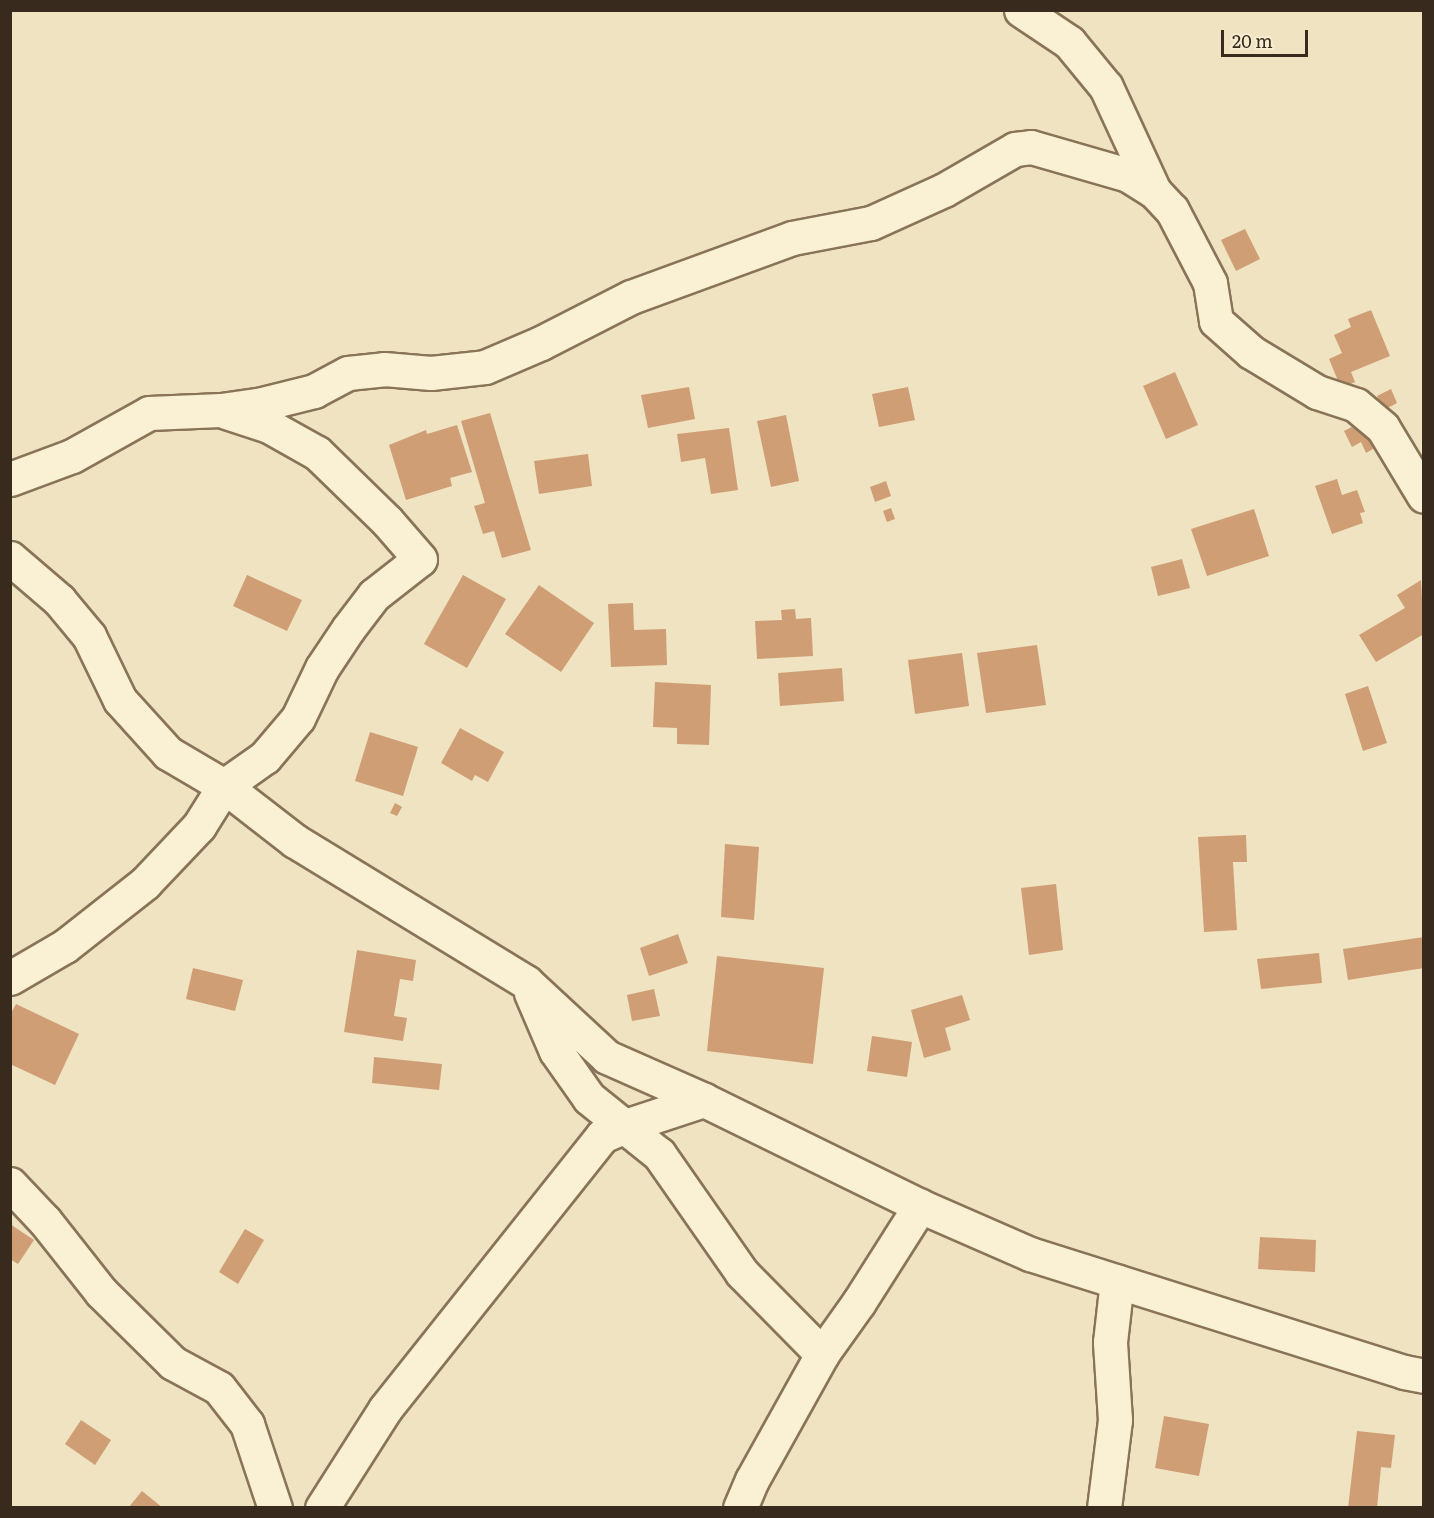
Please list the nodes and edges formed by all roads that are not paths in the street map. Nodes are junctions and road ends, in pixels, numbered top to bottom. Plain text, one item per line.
1 (1021, 10) edge
2 (1154, 191) junction
3 (221, 410) junction
4 (10, 479) edge
5 (1424, 496) edge
6 (10, 558) edge
7 (224, 786) junction
8 (10, 978) edge
9 (526, 982) junction
10 (704, 1100) junction
11 (624, 1126) junction
12 (10, 1184) edge
13 (920, 1206) junction
14 (1117, 1281) junction
15 (822, 1354) junction
16 (1424, 1376) edge
17 (275, 1508) edge
18 (322, 1508) edge
19 (740, 1508) edge
20 (1104, 1508) edge

1 - 2 street
2 - 3 street
2 - 5 street
3 - 4 street
3 - 7 street
6 - 7 street
7 - 8 street
7 - 9 street
9 - 10 street
9 - 11 street
10 - 11 street
10 - 13 street
11 - 15 street
11 - 18 street
12 - 17 street
13 - 14 street
13 - 15 street
14 - 16 street
14 - 20 street
15 - 19 street

